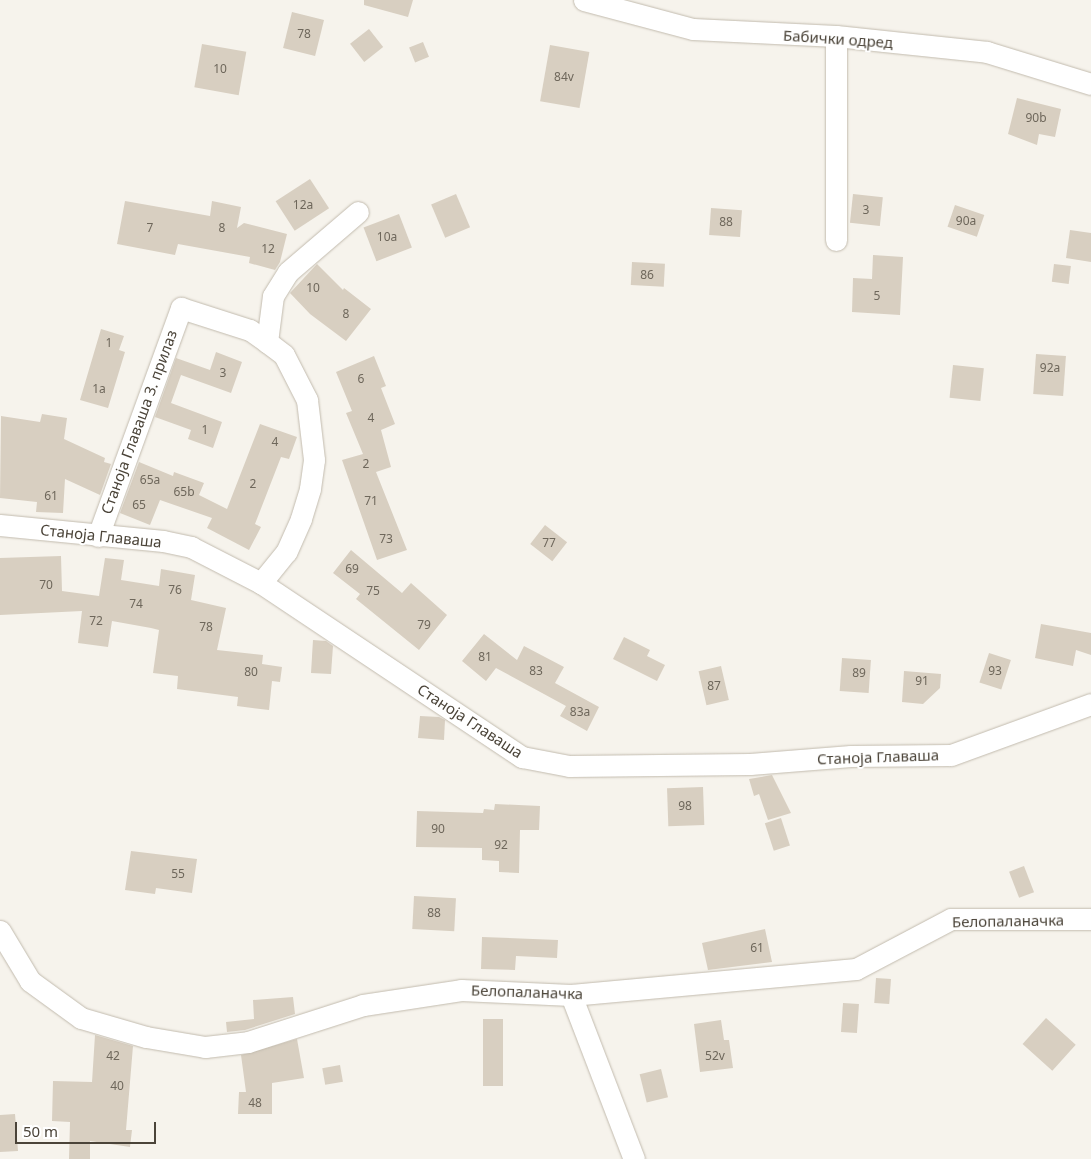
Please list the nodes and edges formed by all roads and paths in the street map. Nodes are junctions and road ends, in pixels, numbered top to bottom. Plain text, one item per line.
1 (584, 0) edge
2 (836, 36) junction
3 (1091, 84) edge
4 (358, 212) dead end
5 (836, 240) dead end
6 (267, 342) junction
7 (0, 525) edge
8 (98, 536) junction
9 (261, 583) junction
10 (1091, 704) edge
11 (1091, 919) edge
12 (0, 931) edge
13 (572, 995) junction
14 (634, 1159) edge

1 - 2 street, Бабички одред
2 - 3 street, Бабички одред
2 - 5 street
4 - 6 street
6 - 8 street, Станоја Главаша 3. прилаз
6 - 9 street
7 - 8 street, Станоја Главаша
8 - 9 street, Станоја Главаша
9 - 10 street, Станоја Главаша
11 - 13 street, Белопаланачка
12 - 13 street, Белопаланачка
13 - 14 street

